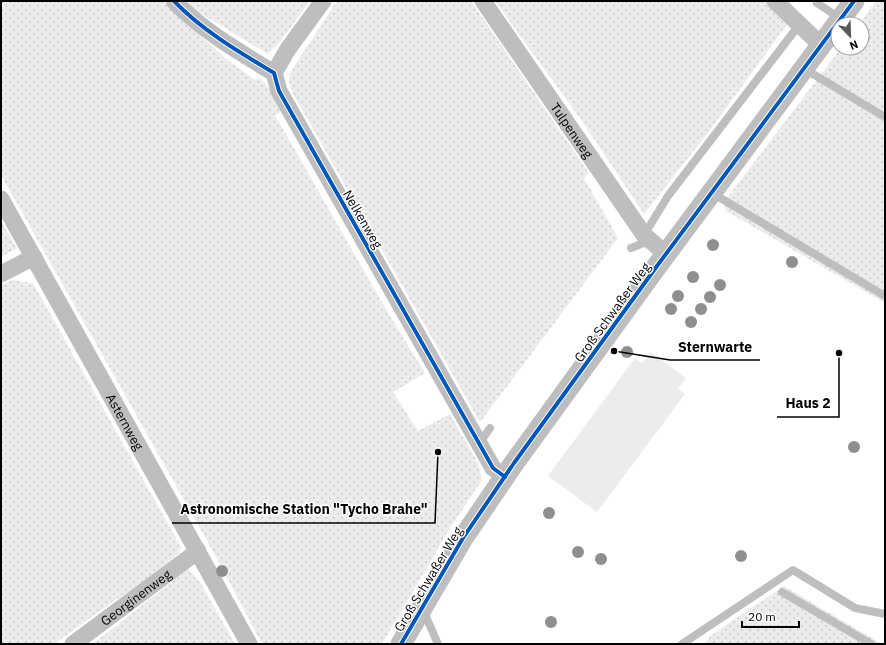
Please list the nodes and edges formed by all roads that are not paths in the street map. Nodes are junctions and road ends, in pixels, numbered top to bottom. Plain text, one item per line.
1 (174, 1) edge
2 (323, 1) edge
3 (483, 1) edge
4 (775, 1) edge
5 (854, 1) edge
6 (817, 3) dead end
7 (836, 16) edge
8 (843, 16) edge
9 (798, 26) junction
10 (830, 33) edge
11 (821, 45) junction
12 (803, 68) junction
13 (274, 73) junction
14 (885, 117) edge
15 (711, 193) junction
16 (1, 199) edge
17 (646, 238) junction
18 (631, 248) dead end
19 (666, 254) junction
20 (34, 257) junction
21 (1, 274) edge
22 (885, 296) edge
23 (490, 428) dead end
24 (479, 444) junction
25 (504, 477) junction
26 (198, 551) junction
27 (782, 592) dead end
28 (422, 608) junction
29 (885, 614) edge
30 (73, 644) edge
31 (249, 644) edge
32 (401, 644) edge
33 (438, 644) edge
34 (682, 644) edge
35 (872, 644) edge

1 - 13 street
2 - 13 street
3 - 17 street, Tulpenweg
4 - 9 street
5 - 8 street, Groß Schwaßer Weg
6 - 7 lane
9 - 11 street
9 - 17 lane
10 - 11 street, Groß Schwaßer Weg
11 - 12 street, Groß Schwaßer Weg
12 - 14 lane
12 - 15 street, Groß Schwaßer Weg
13 - 24 street, Nelkenweg
15 - 19 street, Groß Schwaßer Weg
15 - 22 lane
16 - 20 street, Asternweg
17 - 18 lane
17 - 19 street, Tulpenweg
19 - 25 street, Groß Schwaßer Weg
20 - 21 street
20 - 26 street, Asternweg
23 - 24 lane
24 - 25 street, Nelkenweg
25 - 28 street, Groß Schwaßer Weg
26 - 30 street, Georginenweg
26 - 31 street, Asternweg
27 - 35 lane
28 - 32 street, Groß Schwaßer Weg
28 - 33 lane
29 - 34 lane

